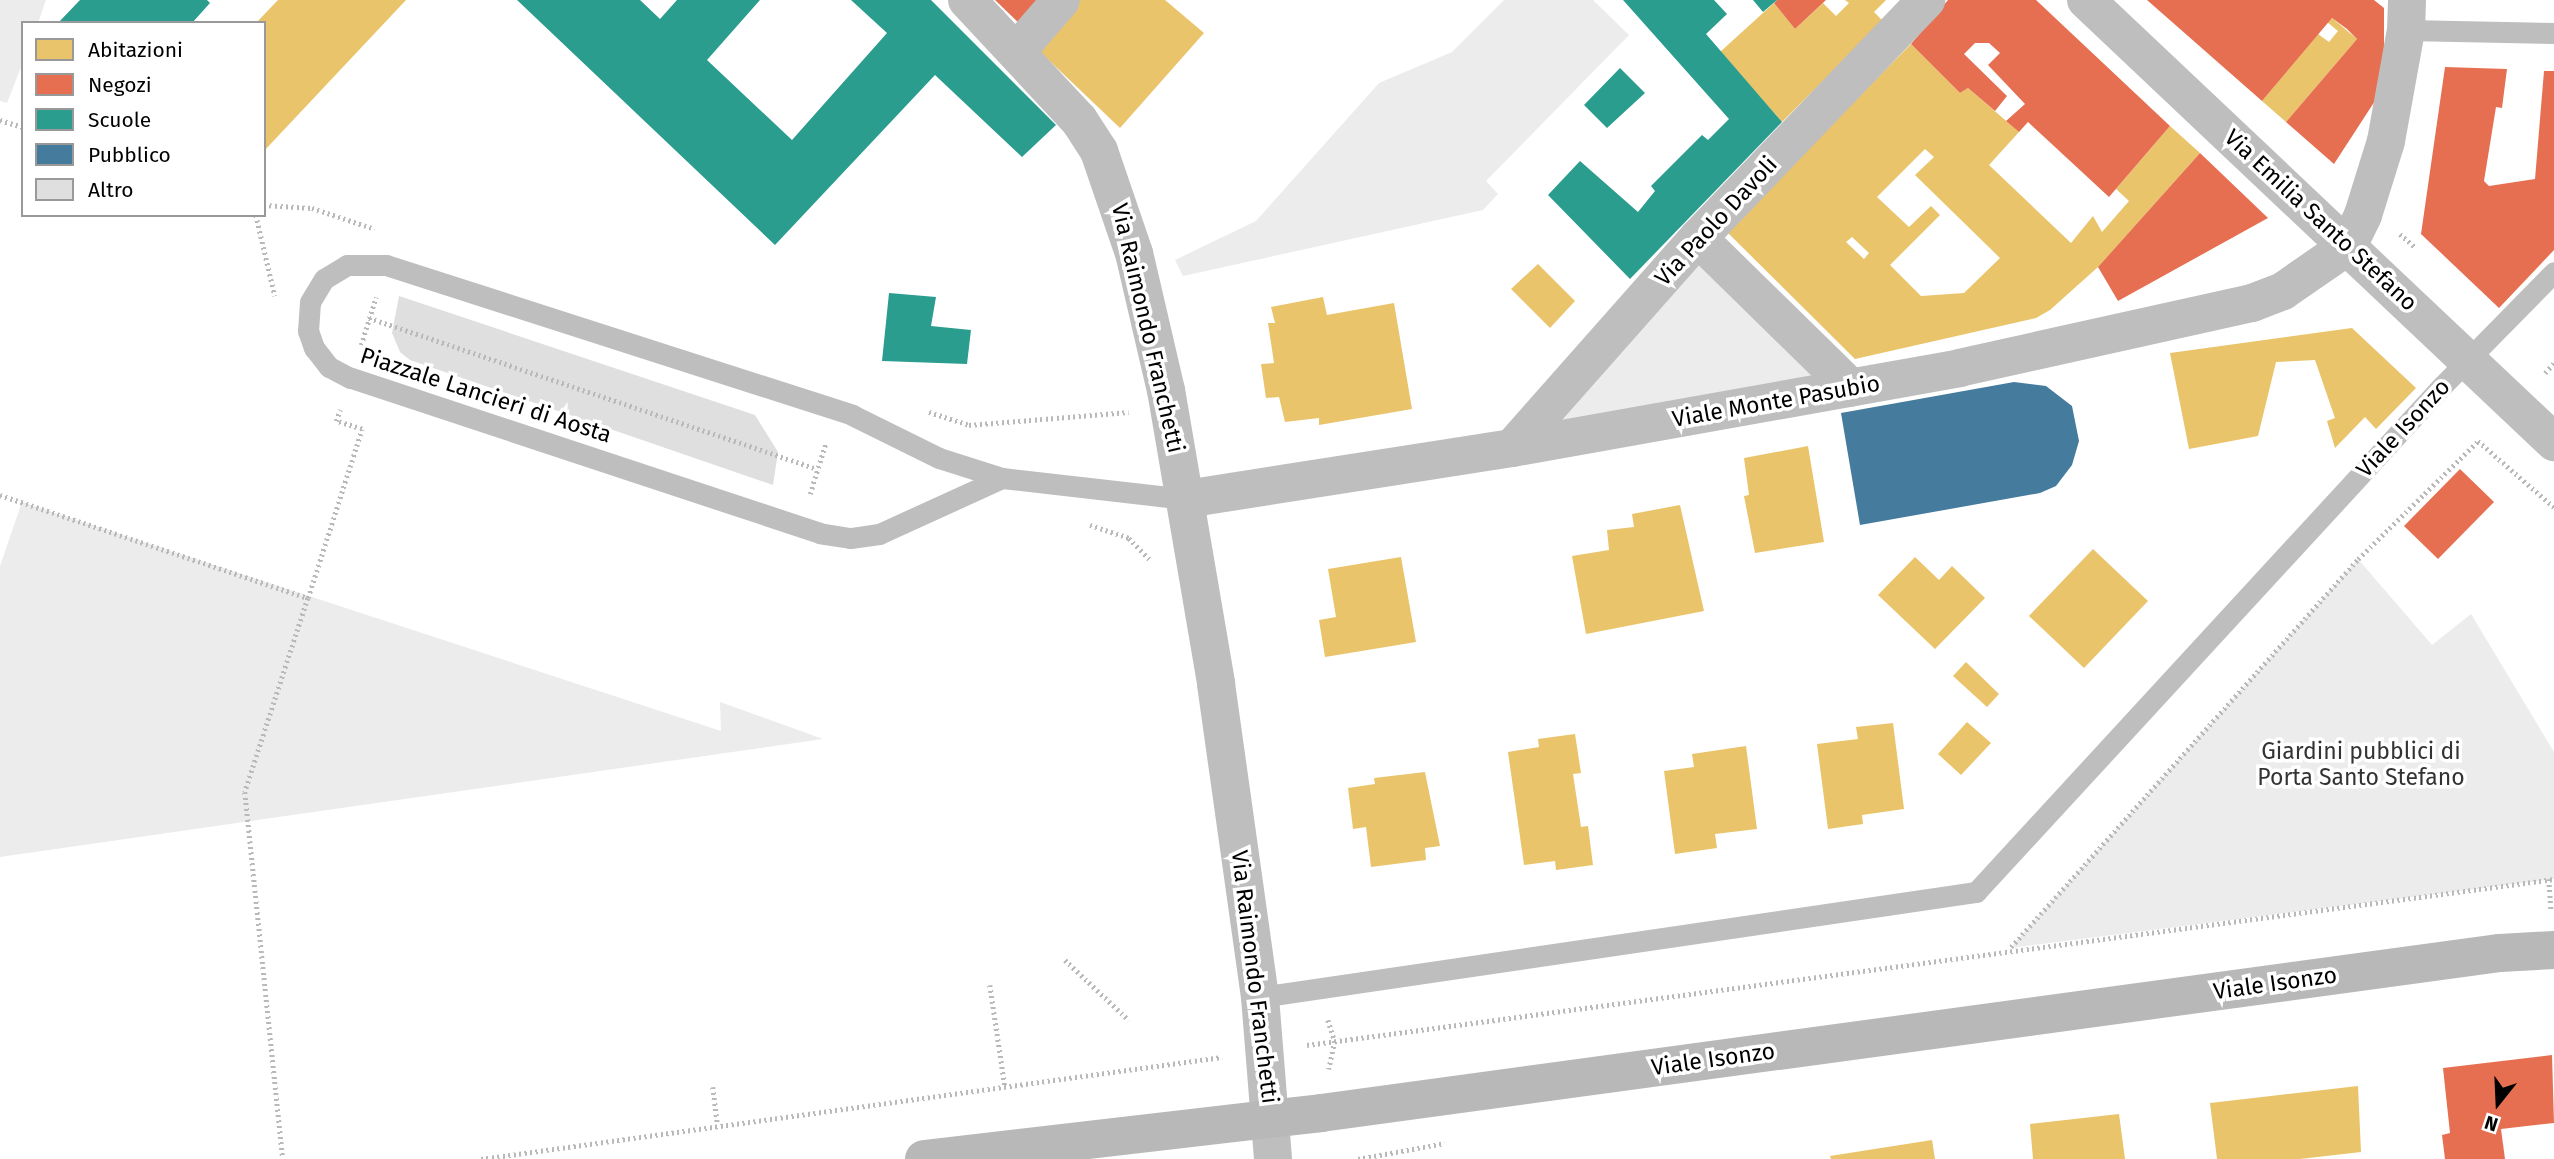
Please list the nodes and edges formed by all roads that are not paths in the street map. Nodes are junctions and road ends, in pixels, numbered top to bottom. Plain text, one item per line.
1 (967, 0) edge
2 (1060, 0) edge
3 (1926, 0) edge
4 (2086, 0) edge
5 (2407, 15) edge
6 (2554, 33) edge
7 (1017, 51) junction
8 (1698, 238) junction
9 (2348, 246) junction
10 (2554, 272) edge
11 (2468, 359) junction
12 (1851, 388) junction
13 (2554, 442) edge
14 (1512, 448) junction
15 (1002, 478) junction
16 (1186, 499) junction
17 (2554, 934) edge
18 (2554, 950) edge
19 (2500, 953) junction
20 (1271, 995) junction
21 (1255, 1118) junction
22 (925, 1159) edge
23 (1273, 1159) edge

1 - 7 street, Via Raimondo Franchetti
2 - 7 street
3 - 8 street, Via Paolo Davoli
4 - 9 street, Via Emilia Santo Stefano
5 - 6 lane
5 - 9 street
7 - 16 street, Via Raimondo Franchetti
8 - 12 street
8 - 14 street, Via Paolo Davoli
9 - 11 street, Via Emilia Santo Stefano
9 - 12 street, Viale Monte Pasubio
10 - 11 lane, Viale Isonzo
11 - 13 street, Via Emilia Santo Stefano
11 - 20 lane, Viale Isonzo
12 - 14 street, Viale Monte Pasubio
14 - 16 street, Viale Monte Pasubio
15 - 15 lane, Piazzale Lancieri di Aosta
15 - 16 lane, Piazzale Lancieri di Aosta
16 - 20 street, Via Raimondo Franchetti
17 - 19 main road, Viale Isonzo
18 - 19 main road, Viale Isonzo
19 - 21 main road, Viale Isonzo
20 - 21 street, Via Raimondo Franchetti
21 - 22 main road, Viale Isonzo
21 - 23 street, Via Raimondo Franchetti

